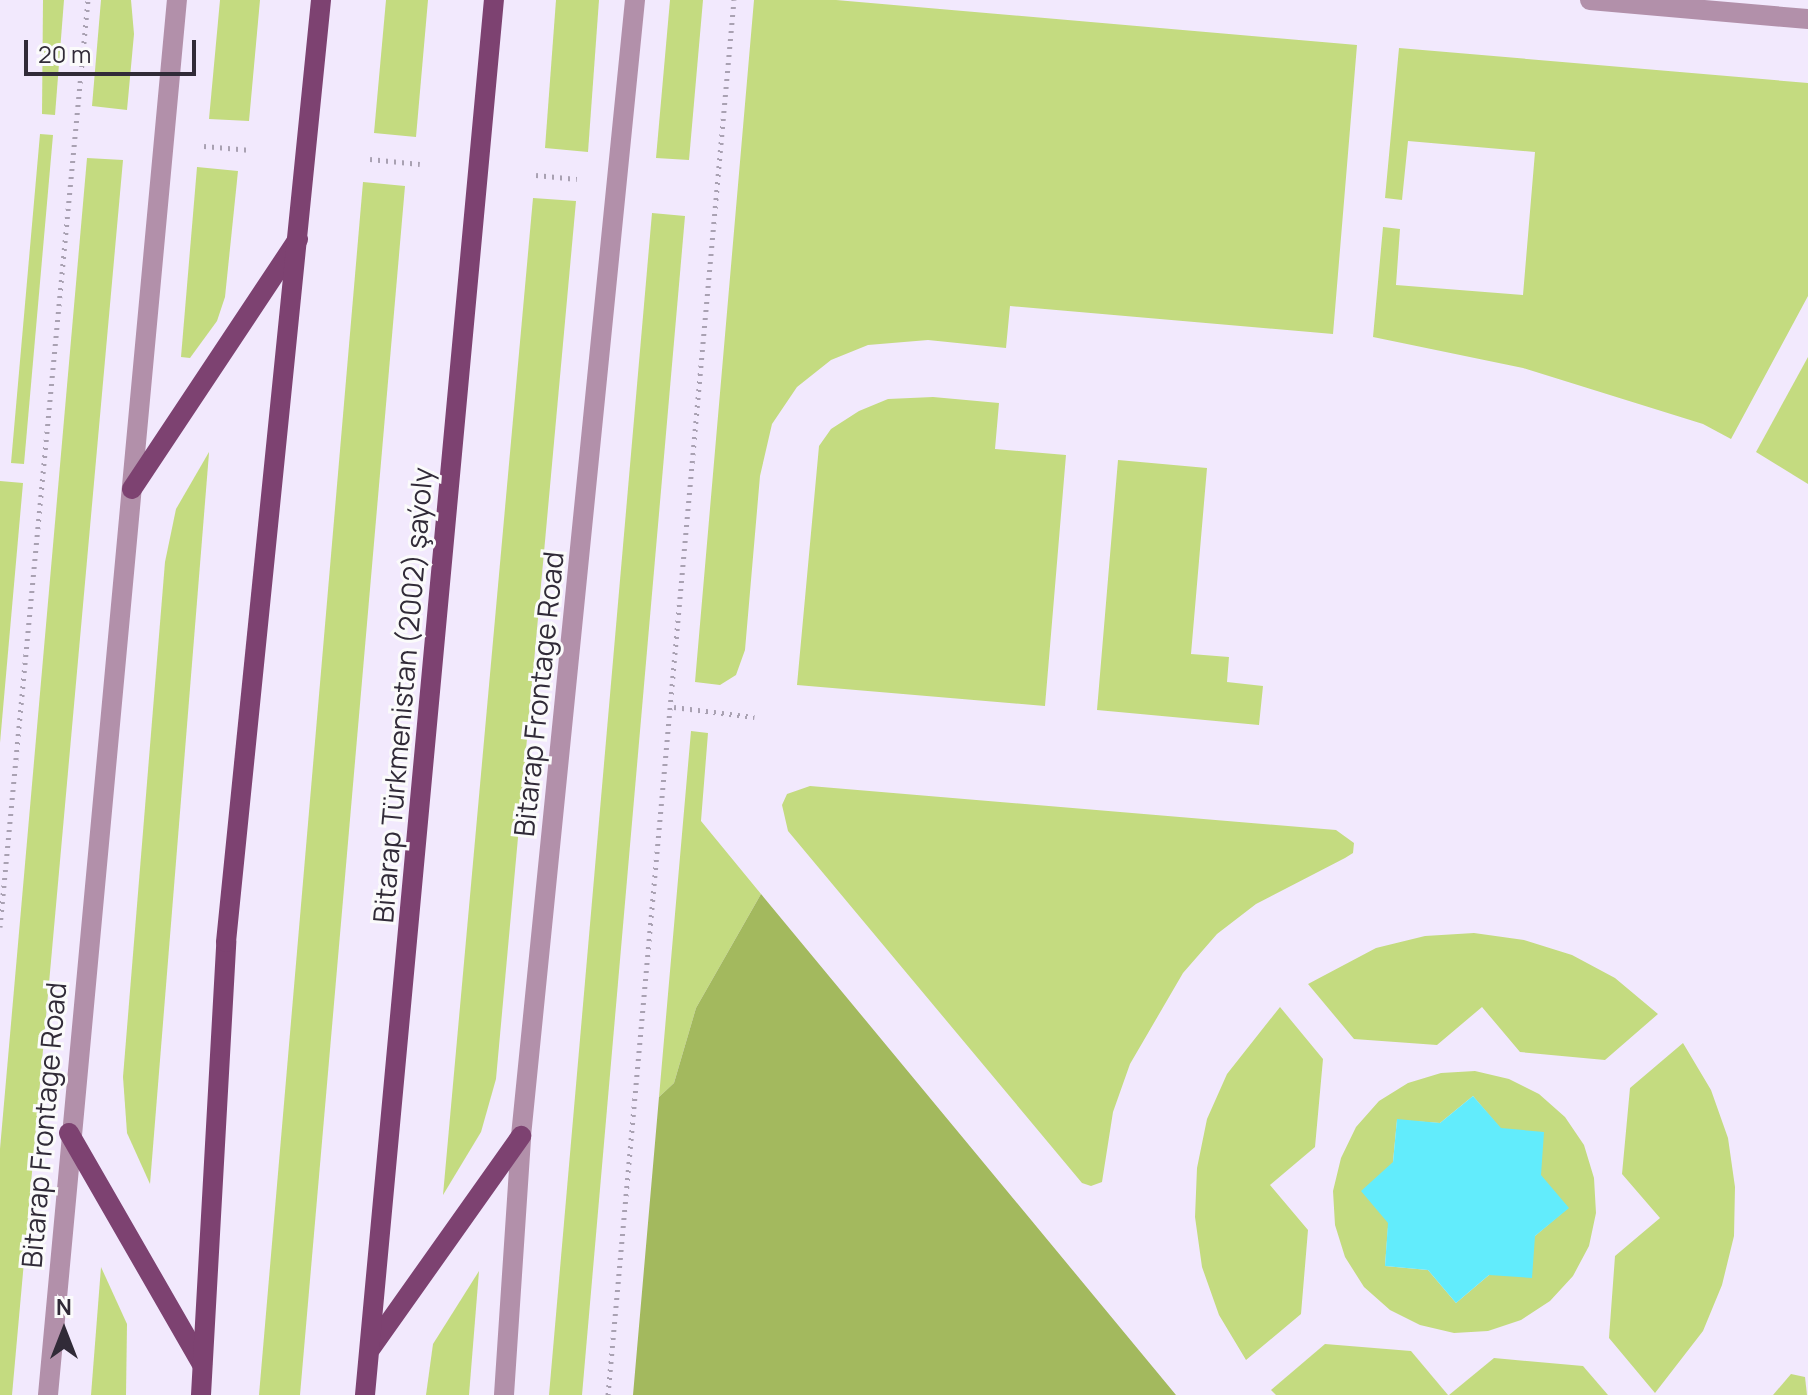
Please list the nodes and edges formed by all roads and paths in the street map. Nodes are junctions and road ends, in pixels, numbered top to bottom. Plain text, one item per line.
1 (88, 0) edge
2 (177, 0) edge
3 (321, 0) edge
4 (494, 0) edge
5 (635, 0) edge
6 (734, 0) edge
7 (1590, 0) edge
8 (1715, 6) edge
9 (1808, 19) edge
10 (202, 146) dead end
11 (251, 150) dead end
12 (370, 159) dead end
13 (420, 164) dead end
14 (536, 175) dead end
15 (586, 179) dead end
16 (300, 236) junction
17 (132, 489) junction
18 (674, 707) junction
19 (754, 717) dead end
20 (0, 927) edge
21 (69, 1133) junction
22 (521, 1136) junction
23 (369, 1352) junction
24 (202, 1364) junction
25 (48, 1395) edge
26 (198, 1395) edge
27 (365, 1395) edge
28 (504, 1395) edge
29 (608, 1395) edge

1 - 20 path
2 - 17 street, Bitarap Frontage Road
3 - 16 main road
4 - 23 main road, Bitarap Türkmenistan (2002) şaýoly
5 - 22 street, Bitarap Frontage Road
6 - 18 path
7 - 8 street
8 - 9 street
10 - 11 path
12 - 13 path
14 - 15 path
16 - 17 main road
16 - 24 main road
17 - 21 street, Bitarap Frontage Road
18 - 19 path
18 - 29 path
21 - 24 main road
21 - 25 street, Bitarap Frontage Road
22 - 23 main road
22 - 28 street, Bitarap Frontage Road
23 - 27 main road, Bitarap Türkmenistan (2002) şaýoly
24 - 26 main road

